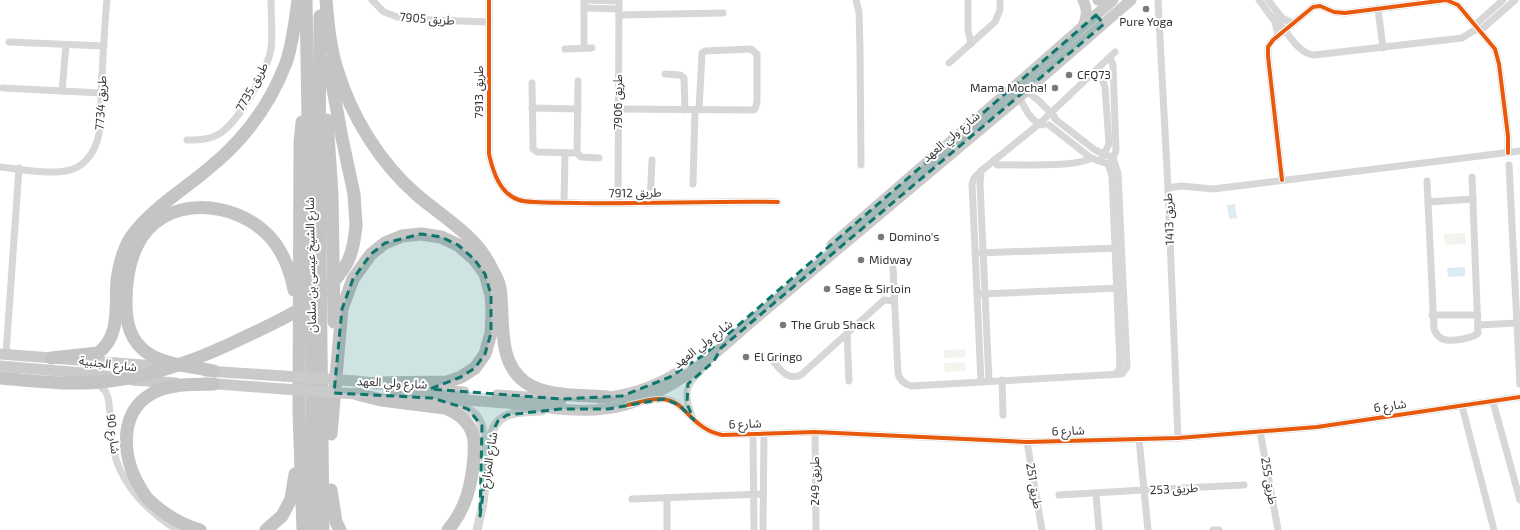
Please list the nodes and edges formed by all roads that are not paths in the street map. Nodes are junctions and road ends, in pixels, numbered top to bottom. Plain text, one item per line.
1 (106, 0) edge
2 (271, 0) edge
3 (298, 0) edge
4 (306, 0) edge
5 (372, 0) edge
6 (489, 0) edge
7 (856, 0) edge
8 (968, 0) edge
9 (1000, 0) edge
10 (1084, 0) edge
11 (1093, 0) edge
12 (1113, 0) edge
13 (1131, 0) edge
14 (1158, 0) edge
15 (1259, 0) edge
16 (1268, 0) edge
17 (1503, 0) edge
18 (1515, 0) edge
19 (322, 3) edge
20 (584, 3) edge
21 (619, 6) edge
22 (1100, 6) edge
23 (1378, 9) junction
24 (723, 13) dead end
25 (1487, 14) junction
26 (1271, 16) junction
27 (1470, 18) junction
28 (489, 22) junction
29 (1107, 22) junction
30 (1292, 24) junction
31 (1083, 26) junction
32 (1478, 27) junction
33 (320, 28) junction
34 (1285, 30) junction
35 (1278, 35) junction
36 (9, 42) dead end
37 (971, 44) junction
38 (66, 45) junction
39 (104, 46) junction
40 (584, 48) junction
41 (592, 48) dead end
42 (1058, 48) junction
43 (1383, 48) junction
44 (565, 49) dead end
45 (1116, 52) dead end
46 (1110, 58) junction
47 (949, 63) dead end
48 (1098, 69) junction
49 (665, 74) dead end
50 (308, 76) junction
51 (578, 81) dead end
52 (532, 84) dead end
53 (3, 88) dead end
54 (62, 91) junction
55 (101, 93) junction
56 (1022, 94) junction
57 (532, 108) junction
58 (578, 109) junction
59 (618, 109) junction
60 (685, 110) junction
61 (697, 110) junction
62 (1053, 116) junction
63 (1039, 124) junction
64 (1049, 125) junction
65 (187, 140) dead end
66 (1520, 151) edge
67 (1508, 152) junction
68 (565, 153) junction
69 (577, 154) junction
70 (1102, 157) junction
71 (599, 158) dead end
72 (1091, 158) junction
73 (652, 160) dead end
74 (994, 160) junction
75 (1110, 161) junction
76 (861, 165) dead end
77 (1509, 165) dead end
78 (0, 167) edge
79 (19, 168) junction
80 (981, 171) junction
81 (1472, 177) dead end
82 (1282, 180) junction
83 (1427, 181) dead end
84 (498, 183) joint
85 (693, 184) dead end
86 (1168, 188) junction
87 (1473, 199) junction
88 (564, 202) junction
89 (778, 202) dead end
90 (1428, 202) junction
91 (618, 203) junction
92 (650, 203) junction
93 (1118, 248) junction
94 (983, 253) junction
95 (975, 254) junction
96 (1517, 258) edge
97 (893, 268) dead end
98 (1120, 288) junction
99 (985, 294) junction
100 (977, 295) junction
101 (894, 301) junction
102 (1518, 303) edge
103 (1478, 314) junction
104 (1432, 315) junction
105 (299, 320) junction
106 (1517, 324) junction
107 (1478, 325) junction
108 (847, 333) junction
109 (721, 348) junction
110 (3, 354) edge
111 (52, 358) junction
112 (772, 360) dead end
113 (0, 366) edge
114 (83, 373) junction
115 (0, 378) edge
116 (214, 378) junction
117 (1002, 380) junction
118 (849, 381) dead end
119 (988, 381) junction
120 (981, 382) junction
121 (376, 384) junction
122 (1520, 384) edge
123 (356, 388) junction
124 (607, 397) junction
125 (1520, 397) edge
126 (432, 398) junction
127 (1493, 402) junction
128 (628, 405) junction
129 (1462, 406) junction
130 (560, 409) junction
131 (299, 412) junction
132 (1003, 415) dead end
133 (694, 420) junction
134 (1260, 431) junction
135 (815, 432) junction
136 (331, 434) junction
137 (753, 434) junction
138 (764, 434) junction
139 (1178, 438) junction
140 (1139, 439) junction
141 (1027, 442) junction
142 (1244, 485) dead end
143 (331, 490) junction
144 (1144, 490) junction
145 (1096, 493) junction
146 (763, 494) junction
147 (753, 495) junction
148 (1059, 495) dead end
149 (632, 499) dead end
150 (667, 499) junction
151 (1520, 500) edge
152 (149, 501) junction
153 (480, 516) junction
154 (177, 530) edge
155 (182, 530) edge
156 (200, 530) edge
157 (266, 530) edge
158 (303, 530) edge
159 (312, 530) edge
160 (323, 530) edge
161 (330, 530) edge
162 (340, 530) edge
163 (448, 530) edge
164 (477, 530) edge
165 (667, 530) edge
166 (754, 530) edge
167 (763, 530) edge
168 (816, 530) edge
169 (1042, 530) edge
170 (1099, 530) edge
171 (1148, 530) edge
172 (1213, 530) edge
173 (1219, 530) edge
174 (1278, 530) edge
175 (1494, 530) edge

1 - 39 street, طريق 7734
2 - 65 street, طريق 7735
3 - 111 highway
4 - 50 highway, شارع الشيخ عيسى بن سلمان
5 - 28 street, طريق 7905
6 - 28 street, طريق 7913
7 - 76 street
8 - 37 street
9 - 37 street
10 - 22 street
10 - 31 main road
11 - 22 street
12 - 22 main road, شارع ولي العهد
13 - 29 main road, شارع ولي العهد
14 - 86 street, طريق 1413
15 - 26 street
16 - 30 street
17 - 25 street
18 - 32 street
19 - 33 highway, شارع الشيخ عيسى بن سلمان
19 - 115 highway, bridge
19 - 124 highway
20 - 21 street
20 - 40 street
21 - 24 street
21 - 59 street, طريق 7906
22 - 29 street
22 - 31 main road, شارع ولي العهد
23 - 27 street
23 - 30 street
23 - 43 street
25 - 27 street
25 - 32 street
26 - 34 street
26 - 35 street
27 - 32 street
28 - 84 street, طريق 7913
29 - 56 main road, شارع ولي العهد
30 - 34 street
31 - 42 main road, شارع ولي العهد
32 - 43 street
32 - 67 street
33 - 136 highway
33 - 160 highway, شارع الشيخ عيسى بن سلمان
34 - 35 street
34 - 43 street
35 - 82 street
36 - 38 street
37 - 47 street
38 - 39 street
38 - 54 street
39 - 55 street, طريق 7734
40 - 41 street
40 - 44 street
42 - 56 main road
42 - 124 main road, شارع ولي العهد
45 - 46 street
46 - 48 street
46 - 75 street
48 - 62 street
48 - 70 street
49 - 60 street
50 - 105 highway
50 - 159 highway, شارع الشيخ عيسى بن سلمان
51 - 58 street
52 - 57 street
53 - 54 street
54 - 55 street
55 - 79 street, طريق 7734
56 - 62 street
56 - 63 street
56 - 109 main road, شارع ولي العهد
57 - 58 street
57 - 68 street
58 - 69 street
59 - 60 street
59 - 91 street, طريق 7906
60 - 61 street
61 - 61 street
61 - 85 street
62 - 63 street
62 - 64 street
62 - 70 street
63 - 64 street
63 - 74 street
64 - 72 street
66 - 67 street
67 - 82 street
68 - 69 street
68 - 88 street
69 - 71 street
70 - 72 street
70 - 75 street
72 - 74 street
73 - 92 street
74 - 80 street
75 - 93 street
77 - 96 street
78 - 79 street, طريق 7734
79 - 110 street
80 - 94 street
80 - 95 street
81 - 87 street
82 - 86 street
83 - 90 street
84 - 88 street, طريق 7912
86 - 139 street, طريق 1413
87 - 90 street
87 - 103 street
88 - 91 street, طريق 7912
89 - 92 street, طريق 7912
90 - 104 street
91 - 92 street, طريق 7912
93 - 94 street
93 - 98 street
94 - 95 street
94 - 99 street
95 - 100 street
96 - 102 street
97 - 101 street
98 - 99 street
98 - 117 street
99 - 100 street
99 - 119 street
100 - 120 street
101 - 108 street
101 - 120 street
102 - 106 street
103 - 104 street
103 - 107 street
104 - 107 street
105 - 116 highway
105 - 131 highway
106 - 107 street
106 - 122 street
108 - 112 street
108 - 118 street
109 - 128 main road, شارع ولي العهد
109 - 133 street
110 - 111 main road, شارع الجنبية
111 - 116 main road, شارع الجنبية
113 - 114 main road, شارع الجنبية
114 - 116 main road, شارع الجنبية
114 - 154 street, شارع 90
116 - 123 main road, شارع ولي العهد, bridge
116 - 123 main road, شارع ولي العهد, bridge
116 - 152 highway
117 - 119 street
117 - 132 street
119 - 120 street
121 - 123 main road, شارع ولي العهد
121 - 124 main road, شارع ولي العهد
121 - 136 highway
123 - 126 main road, شارع ولي العهد
123 - 163 highway
125 - 127 street, شارع 6
126 - 130 main road, شارع ولي العهد
126 - 153 street, شارع المزارع
127 - 129 street, شارع 6
127 - 151 street
128 - 130 main road, شارع ولي العهد
128 - 133 street, شارع 6
129 - 134 street, شارع 6
129 - 175 street
130 - 153 street, شارع المزارع
131 - 157 highway
131 - 158 highway
133 - 137 street, شارع 6
134 - 139 street, شارع 6
134 - 174 street, طريق 255
135 - 138 street, شارع 6
135 - 141 street, شارع 6
135 - 168 street, طريق 249
136 - 143 highway
137 - 138 street, شارع 6
137 - 147 street
138 - 146 street
139 - 140 street, شارع 6
140 - 141 street, شارع 6
140 - 144 street
141 - 169 street, طريق 251
142 - 144 street, طريق 253
143 - 161 highway
143 - 162 highway
144 - 145 street
144 - 171 street, طريق 253
145 - 148 street
145 - 170 street
146 - 147 street
146 - 167 street
147 - 150 street
147 - 166 street
149 - 150 street
150 - 165 street
152 - 155 highway
152 - 156 highway
153 - 164 street, شارع المزارع
172 - 173 street

